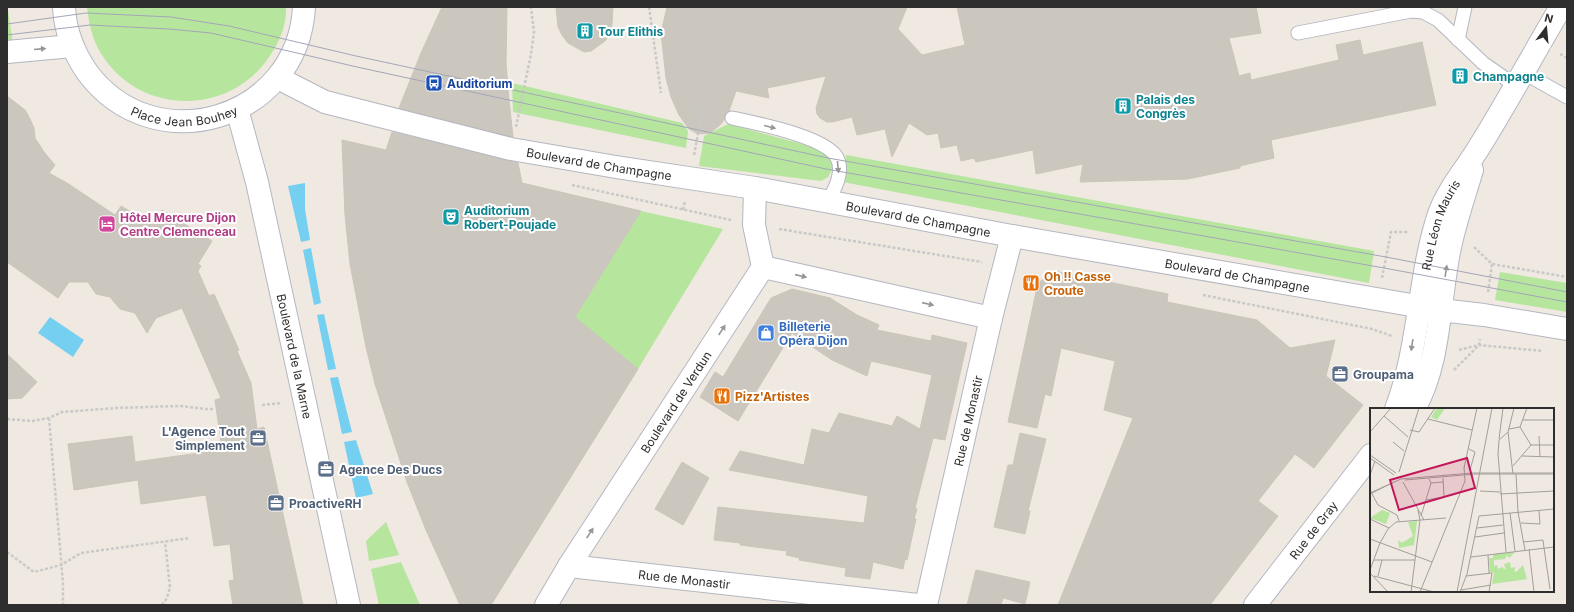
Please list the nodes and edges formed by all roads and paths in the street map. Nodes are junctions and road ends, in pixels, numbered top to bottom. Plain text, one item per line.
1 (64, 7) edge
2 (304, 7) edge
3 (531, 7) edge
4 (649, 7) edge
5 (1465, 7) edge
6 (1556, 10) edge
7 (1298, 33) dead end
8 (1458, 40) junction
9 (72, 46) junction
10 (7, 52) edge
11 (278, 78) junction
12 (1520, 79) junction
13 (661, 93) dead end
14 (1567, 97) edge
15 (237, 109) junction
16 (732, 118) dead end
17 (511, 149) junction
18 (1478, 150) junction
19 (566, 184) dead end
20 (755, 188) junction
21 (827, 202) junction
22 (754, 225) junction
23 (1012, 236) junction
24 (1006, 263) junction
25 (1492, 264) dead end
26 (763, 267) junction
27 (1567, 277) edge
28 (1198, 294) dead end
29 (1419, 306) junction
30 (1440, 310) junction
31 (992, 318) junction
32 (1372, 329) dead end
33 (1567, 329) edge
34 (1479, 345) dead end
35 (1545, 351) dead end
36 (287, 402) dead end
37 (262, 404) dead end
38 (214, 408) dead end
39 (1396, 408) edge
40 (1415, 408) edge
41 (49, 418) junction
42 (7, 419) edge
43 (1370, 456) edge
44 (190, 538) dead end
45 (165, 542) junction
46 (7, 552) edge
47 (61, 565) junction
48 (569, 566) junction
49 (63, 605) edge
50 (162, 605) edge
51 (349, 605) edge
52 (546, 605) edge
53 (918, 605) edge
54 (926, 605) edge
55 (1255, 605) edge

1 - 9 main road, Place Jean Bouhey
2 - 11 main road, Place Jean Bouhey
3 - 17 path
4 - 13 path
5 - 8 lane
6 - 12 main road, Rue Léon Mauris
7 - 8 lane
8 - 12 lane
10 -> 9 main road
9 - 15 main road, Place Jean Bouhey
11 - 15 main road, Place Jean Bouhey
11 - 17 main road, Boulevard de Champagne
12 - 14 lane
12 - 18 main road, Rue Léon Mauris
15 - 51 main road, Boulevard de la Marne
16 -> 21 lane
17 - 20 main road, Boulevard de Champagne
18 - 29 main road, Rue Léon Mauris
30 -> 18 main road, Rue Léon Mauris
19 - 22 path
20 - 21 main road, Boulevard de Champagne
20 - 22 main road
21 - 23 main road, Boulevard de Champagne
22 - 24 path
22 - 26 main road
23 - 24 main road, Rue de Monastir
23 - 29 main road, Boulevard de Champagne
24 - 31 main road, Rue de Monastir
25 - 27 path
26 -> 31 main road
48 -> 26 main road, Boulevard de Verdun
28 - 32 path
29 - 30 main road, Boulevard de Champagne
29 -> 39 main road
30 - 33 main road, Boulevard de Champagne
30 - 40 main road
31 - 54 main road, Rue de Monastir
34 - 35 path
36 - 37 path
38 - 41 path
41 - 42 path
41 - 47 path
43 - 55 main road, Rue de Gray
44 - 45 path
45 - 47 path
45 - 50 path
46 - 47 path
47 - 49 path
48 - 52 main road, Boulevard de Verdun
48 - 53 main road, Rue de Monastir

